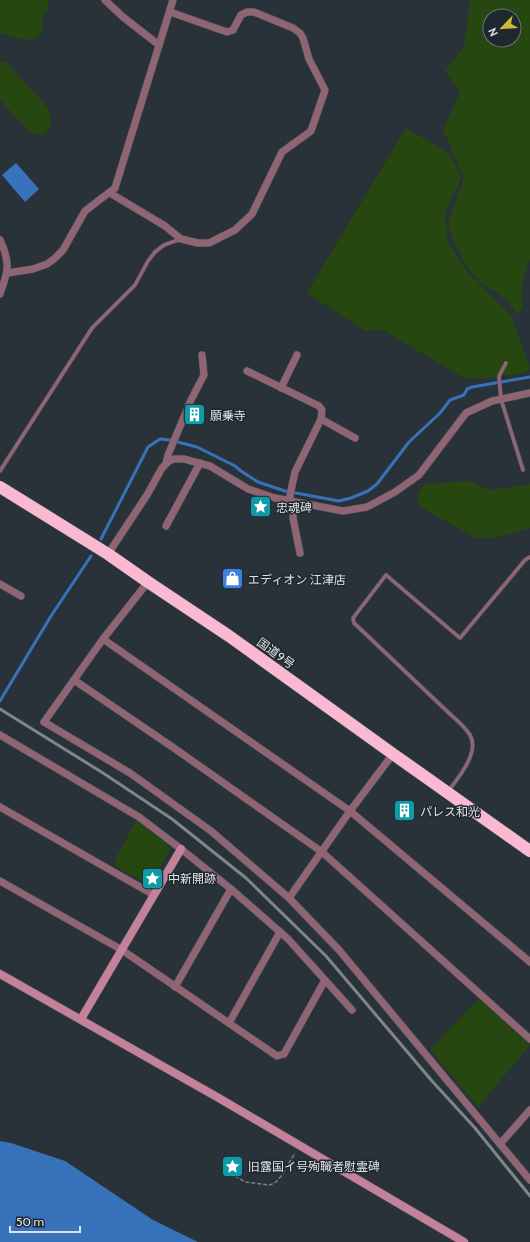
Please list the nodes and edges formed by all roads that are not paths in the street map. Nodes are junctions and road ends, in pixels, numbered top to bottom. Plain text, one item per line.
1 (105, 0) edge
2 (173, 0) edge
3 (170, 12) junction
4 (159, 45) junction
5 (110, 193) junction
6 (181, 239) junction
7 (0, 240) edge
8 (8, 273) junction
9 (0, 294) edge
10 (202, 355) dead end
11 (297, 355) dead end
12 (506, 363) dead end
13 (246, 371) dead end
14 (281, 388) junction
15 (530, 393) edge
16 (501, 399) junction
17 (321, 419) junction
18 (356, 438) dead end
19 (166, 463) junction
20 (200, 463) junction
21 (523, 470) dead end
22 (0, 471) edge
23 (0, 487) edge
24 (290, 495) junction
25 (166, 526) dead end
26 (300, 552) dead end
27 (108, 554) junction
28 (530, 557) edge
29 (148, 582) junction
30 (0, 584) edge
31 (21, 596) dead end
32 (103, 639) junction
33 (74, 680) junction
34 (0, 734) edge
35 (393, 754) junction
36 (448, 793) junction
37 (0, 807) edge
38 (350, 811) junction
39 (181, 849) junction
40 (530, 851) edge
41 (322, 852) junction
42 (0, 882) edge
43 (231, 889) junction
44 (154, 895) junction
45 (289, 898) junction
46 (280, 932) junction
47 (122, 950) junction
48 (530, 962) edge
49 (0, 974) edge
50 (325, 980) junction
51 (175, 987) junction
52 (352, 1010) dead end
53 (81, 1020) junction
54 (229, 1023) junction
55 (530, 1039) edge
56 (530, 1110) edge
57 (500, 1144) junction
58 (530, 1180) edge
59 (464, 1242) edge

1 - 4 street
2 - 3 street
3 - 4 street
3 - 6 street
4 - 5 street
5 - 6 street
5 - 8 street
6 - 22 lane
7 - 8 street
8 - 9 street
10 - 19 street
11 - 14 street
12 - 16 lane
13 - 14 street
14 - 17 street
15 - 16 street
16 - 21 lane
16 - 24 street
17 - 18 street
17 - 24 street
19 - 20 street
19 - 27 street
20 - 24 street
20 - 25 street
23 - 27 highway, 国道9号
24 - 26 street
27 - 29 highway, 国道9号
28 - 36 lane
29 - 32 street
29 - 35 highway, 国道9号
30 - 31 street
32 - 33 street
32 - 38 street
33 - 41 street
33 - 45 street
34 - 39 street
35 - 36 highway, 国道9号
35 - 38 street
36 - 40 highway, 国道9号
37 - 44 street
38 - 41 street
38 - 48 street
39 - 43 street
39 - 44 street
41 - 45 street
41 - 55 street
42 - 47 street
43 - 46 street
43 - 51 street
44 - 47 street
45 - 57 street
46 - 50 street
46 - 54 street
47 - 51 street
47 - 53 street
49 - 53 street
50 - 52 street
50 - 54 street
51 - 54 street
53 - 59 street
56 - 57 street
57 - 58 street

